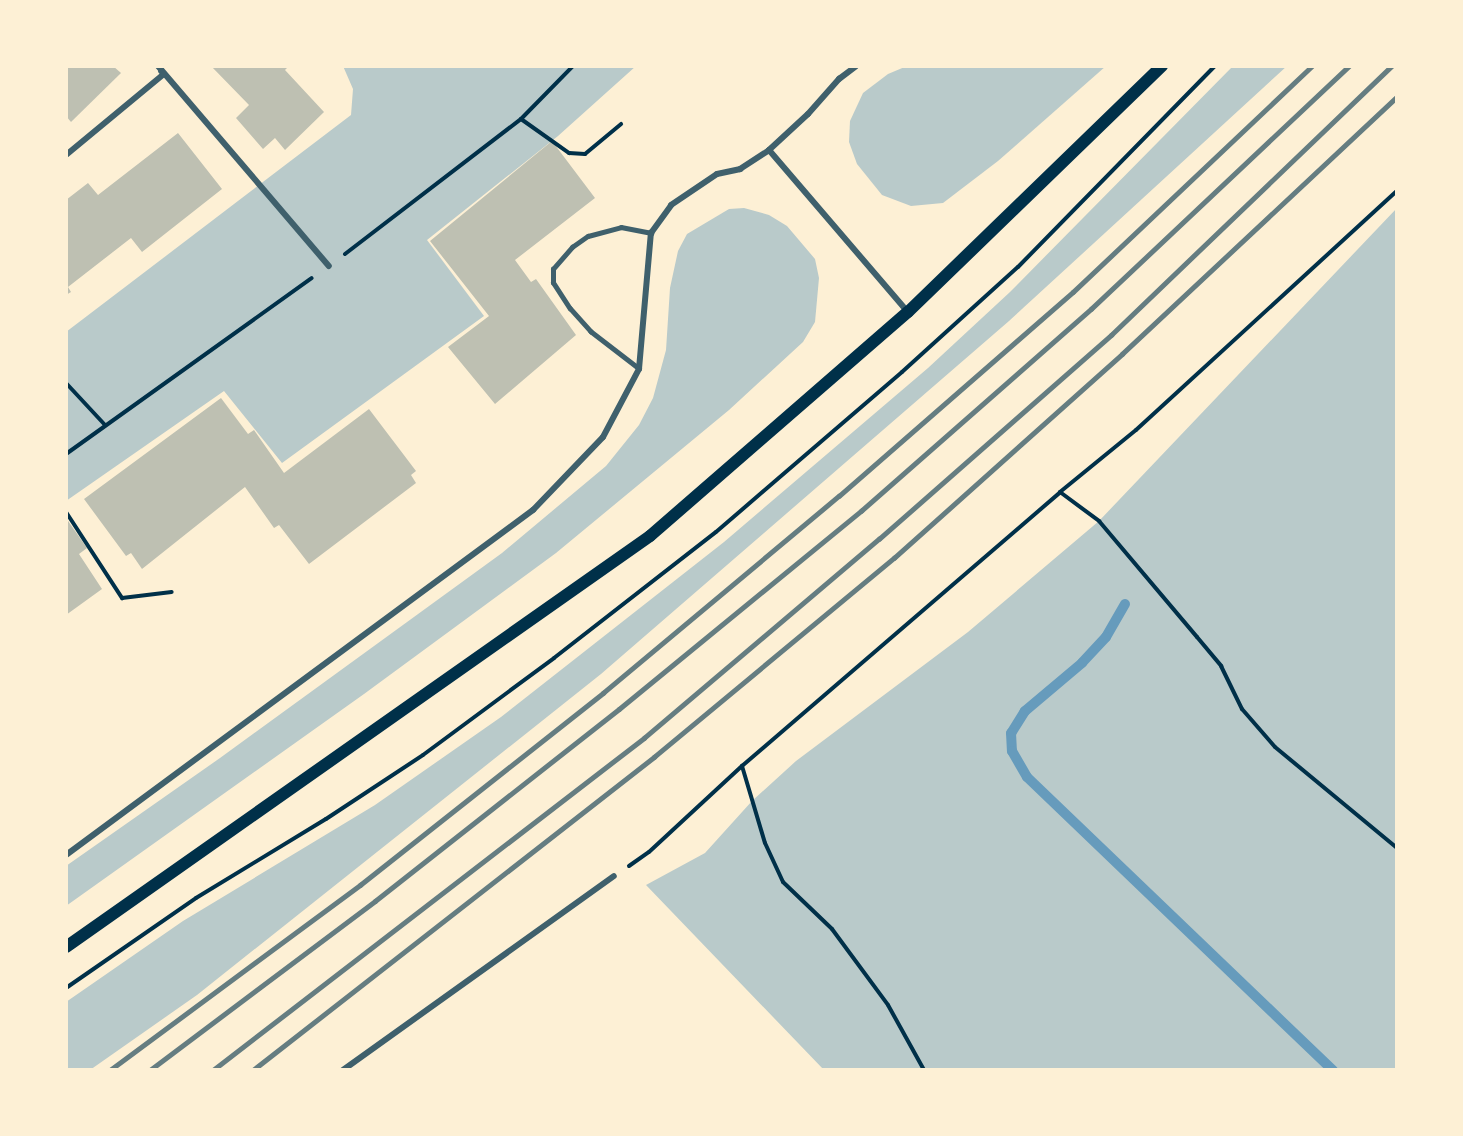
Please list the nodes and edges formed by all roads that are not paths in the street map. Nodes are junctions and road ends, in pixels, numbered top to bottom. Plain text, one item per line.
1 (158, 66) edge
2 (856, 66) edge
3 (1162, 66) edge
4 (769, 150) junction
5 (66, 155) edge
6 (651, 233) junction
7 (329, 266) dead end
8 (908, 312) junction
9 (639, 369) junction
10 (66, 855) edge
11 (614, 876) road end
12 (66, 947) edge
13 (343, 1070) edge

1 - 5 street
1 - 7 street
2 - 4 street
3 - 8 main road
4 - 6 street
4 - 8 street
6 - 9 street
6 - 9 lane
8 - 12 main road
9 - 10 street
11 - 13 street

